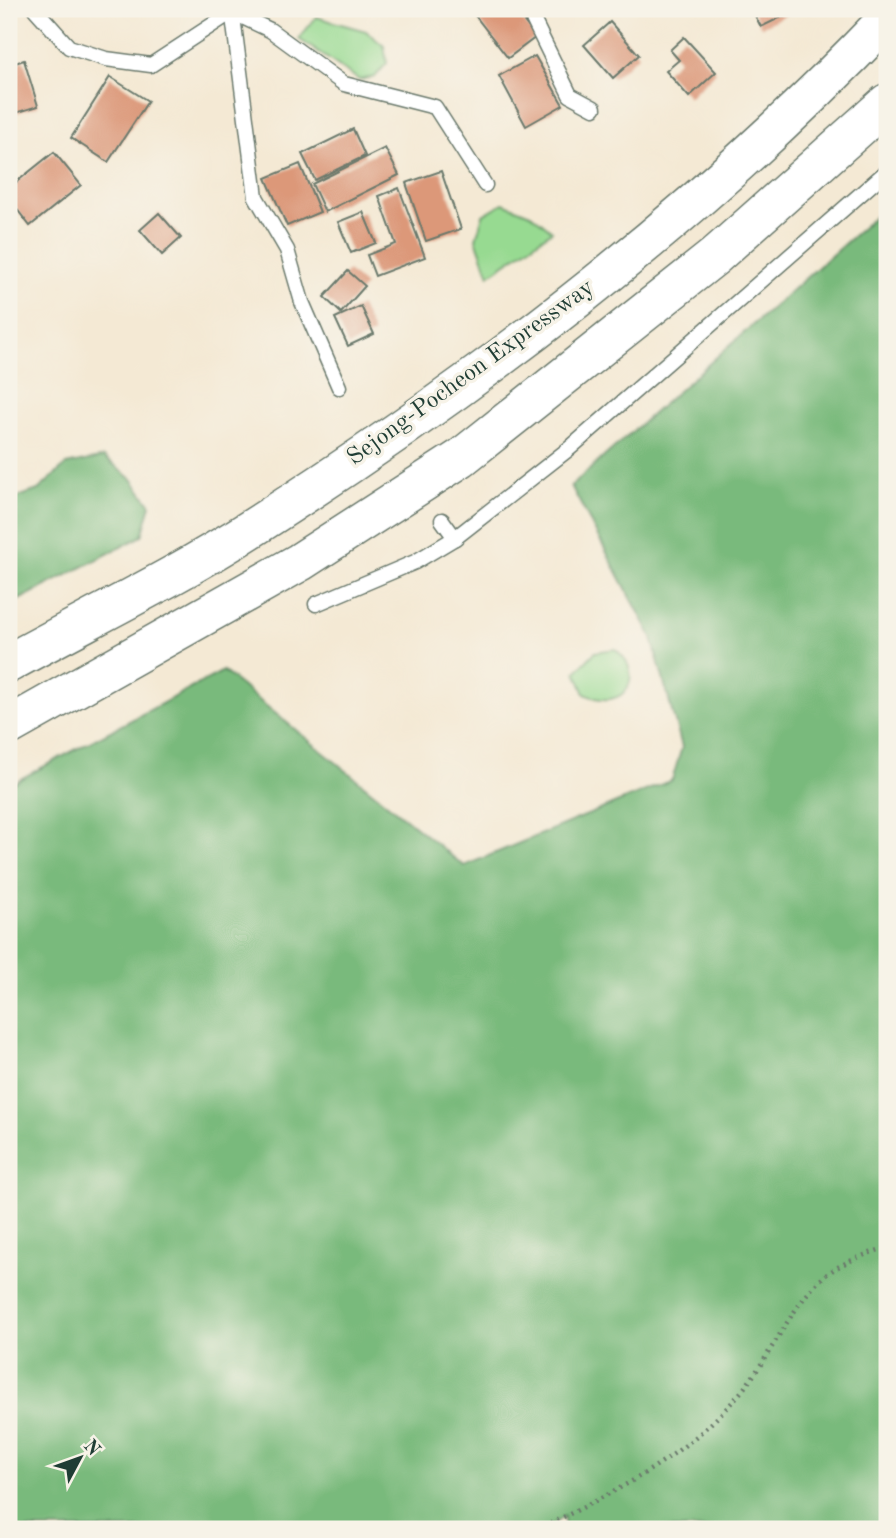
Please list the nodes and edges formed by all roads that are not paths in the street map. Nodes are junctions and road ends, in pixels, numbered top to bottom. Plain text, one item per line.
1 (35, 9) edge
2 (251, 9) edge
3 (528, 9) edge
4 (232, 10) edge
5 (887, 19) edge
6 (887, 103) edge
7 (594, 108) dead end
8 (887, 171) edge
9 (485, 185) dead end
10 (339, 387) dead end
11 (442, 520) dead end
12 (455, 538) junction
13 (316, 604) dead end
14 (9, 663) edge
15 (9, 726) edge

1 - 4 lane
2 - 4 lane
3 - 7 lane
4 - 9 lane
4 - 10 lane
5 - 14 highway, Sejong-Pocheon Expressway
6 - 15 highway
8 - 12 lane
11 - 12 lane
12 - 13 lane

